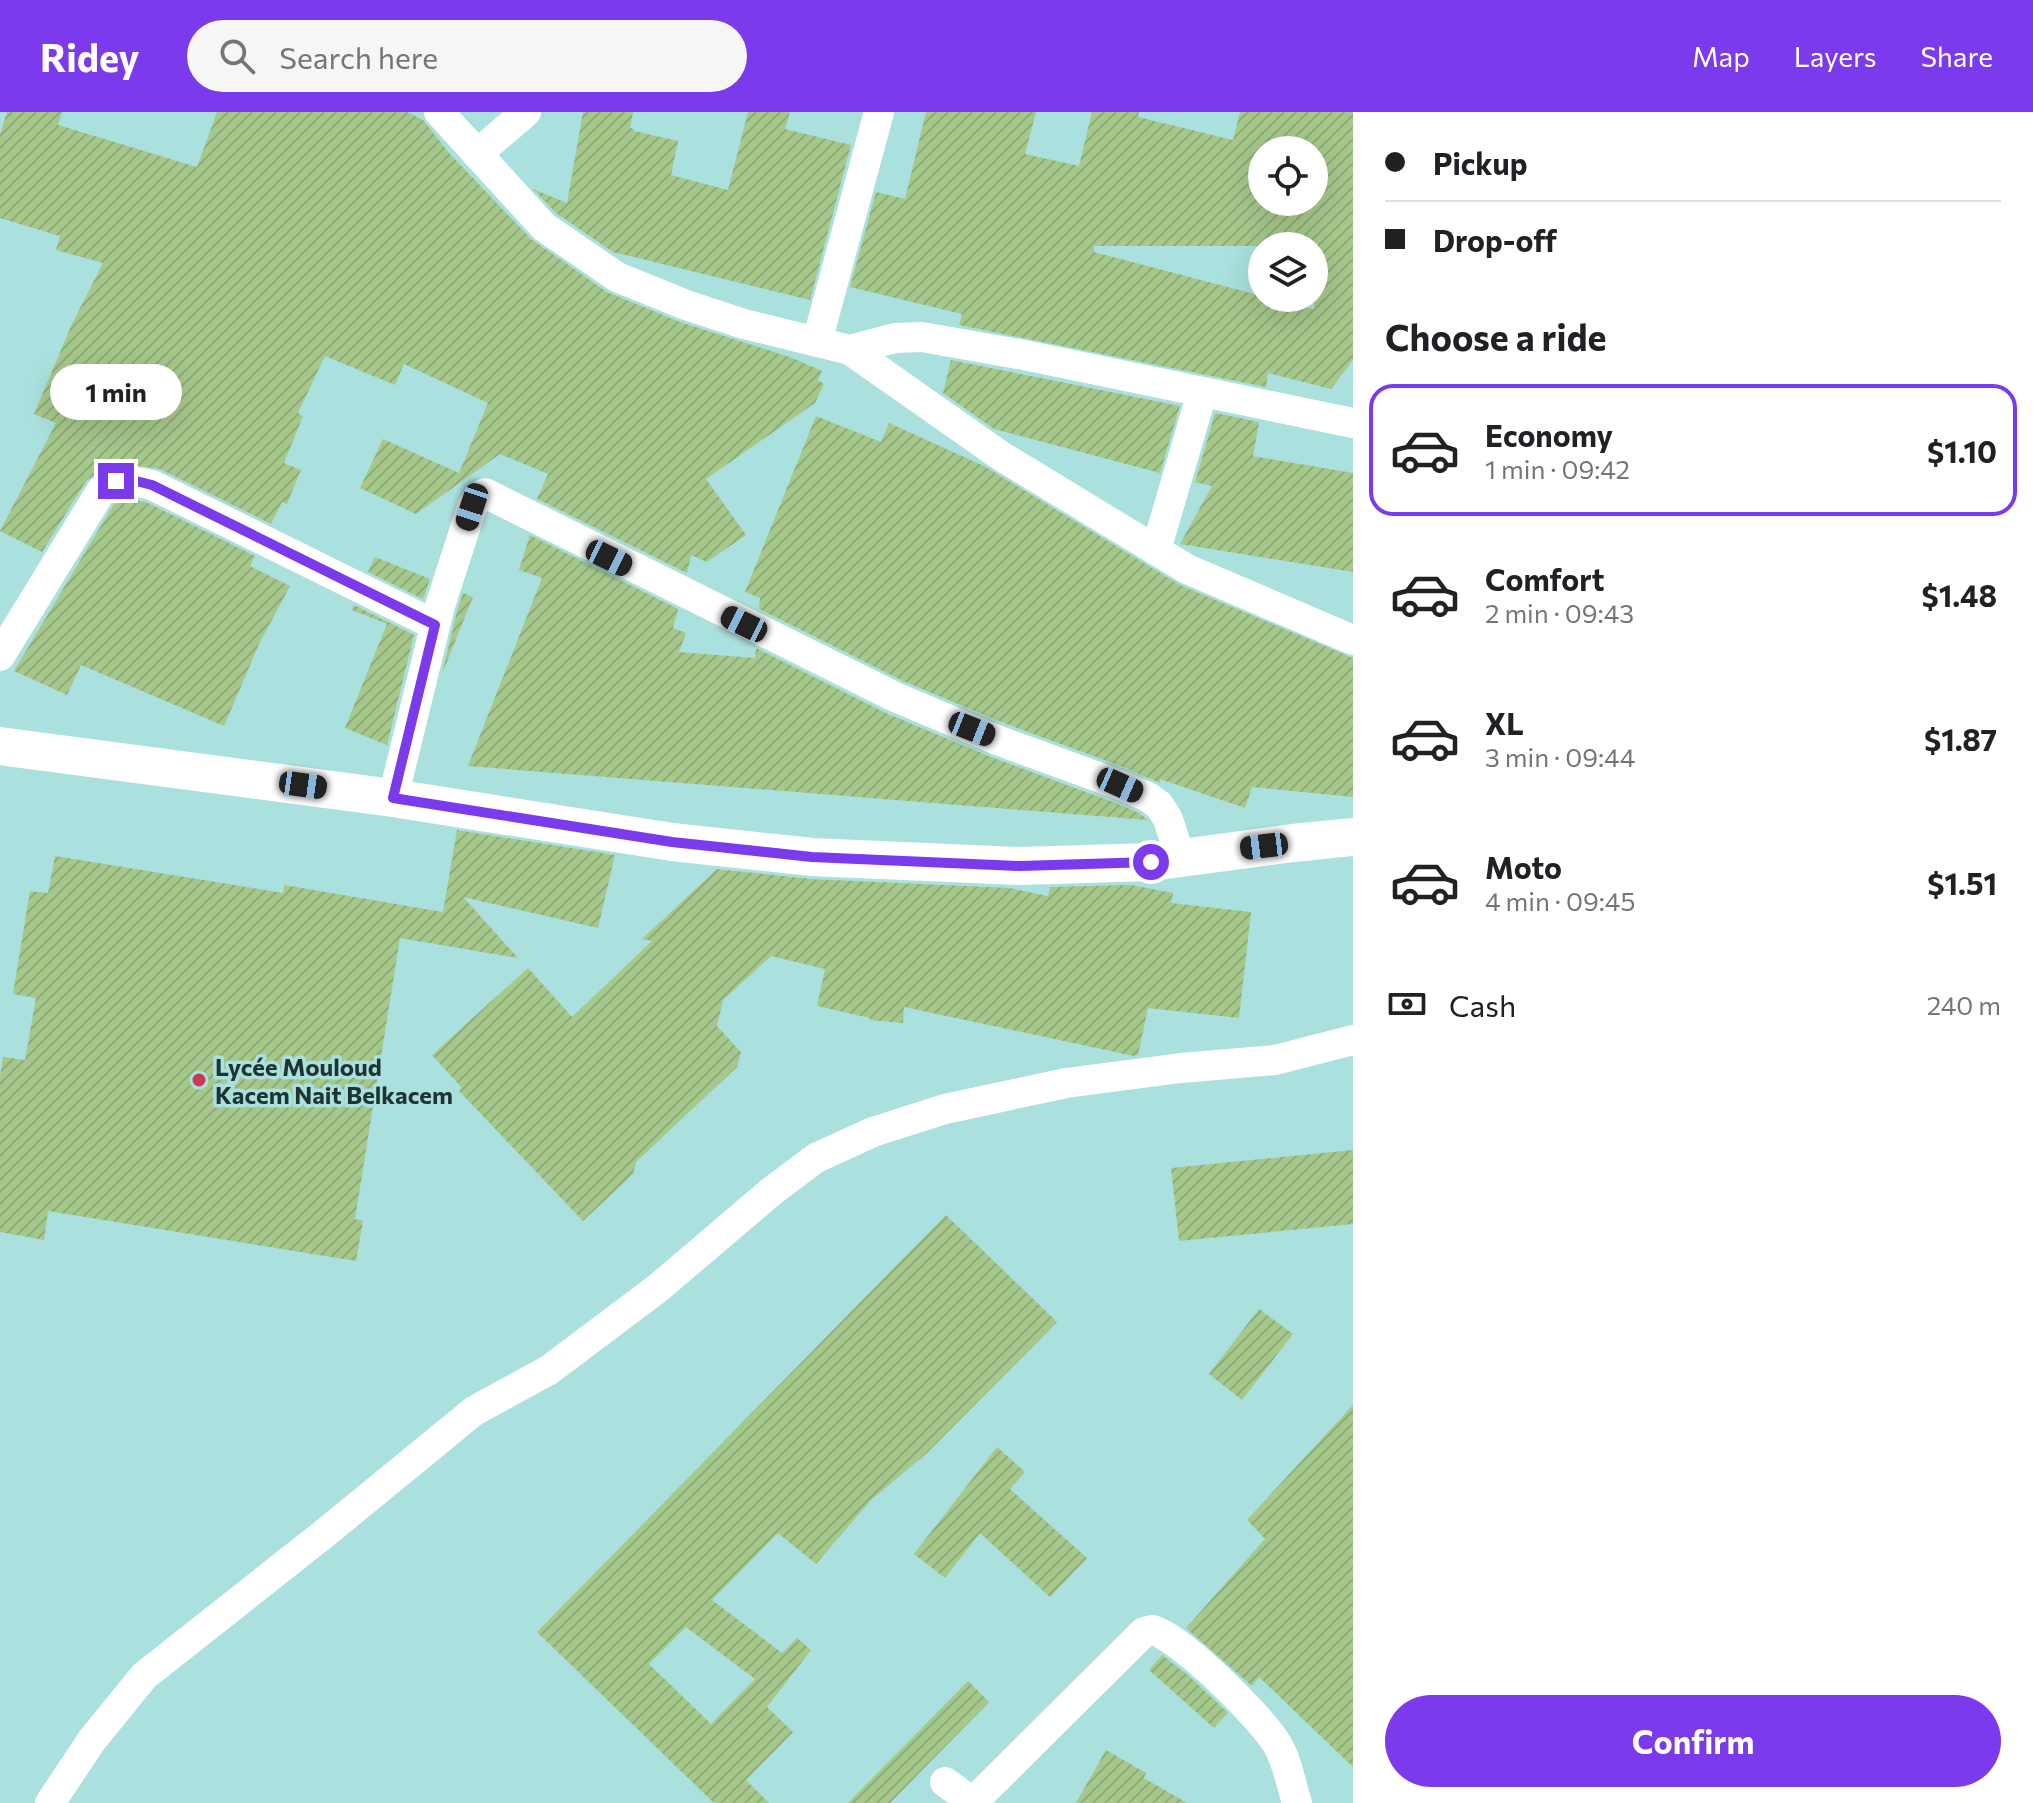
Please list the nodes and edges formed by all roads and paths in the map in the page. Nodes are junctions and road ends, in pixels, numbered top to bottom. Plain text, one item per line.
1 (439, 112) edge
2 (526, 112) edge
3 (879, 112) edge
4 (477, 154) junction
5 (817, 342) junction
6 (850, 350) junction
7 (1202, 393) junction
8 (1353, 423) edge
9 (1156, 550) junction
10 (435, 625) junction
11 (1353, 640) edge
12 (0, 656) edge
13 (0, 746) edge
14 (393, 798) junction
15 (1353, 837) edge
16 (1180, 857) junction
17 (1353, 1040) edge
18 (945, 1782) dead end
19 (50, 1803) edge
20 (974, 1803) edge
21 (1297, 1803) edge

1 - 4 street
2 - 4 street
3 - 5 street
4 - 5 street
5 - 6 street
6 - 7 street
6 - 9 street
7 - 8 street
7 - 9 street
9 - 11 street
10 - 12 street
10 - 14 street
10 - 16 street
13 - 14 street
14 - 16 street
15 - 16 street
17 - 19 street
18 - 20 street
20 - 21 street

